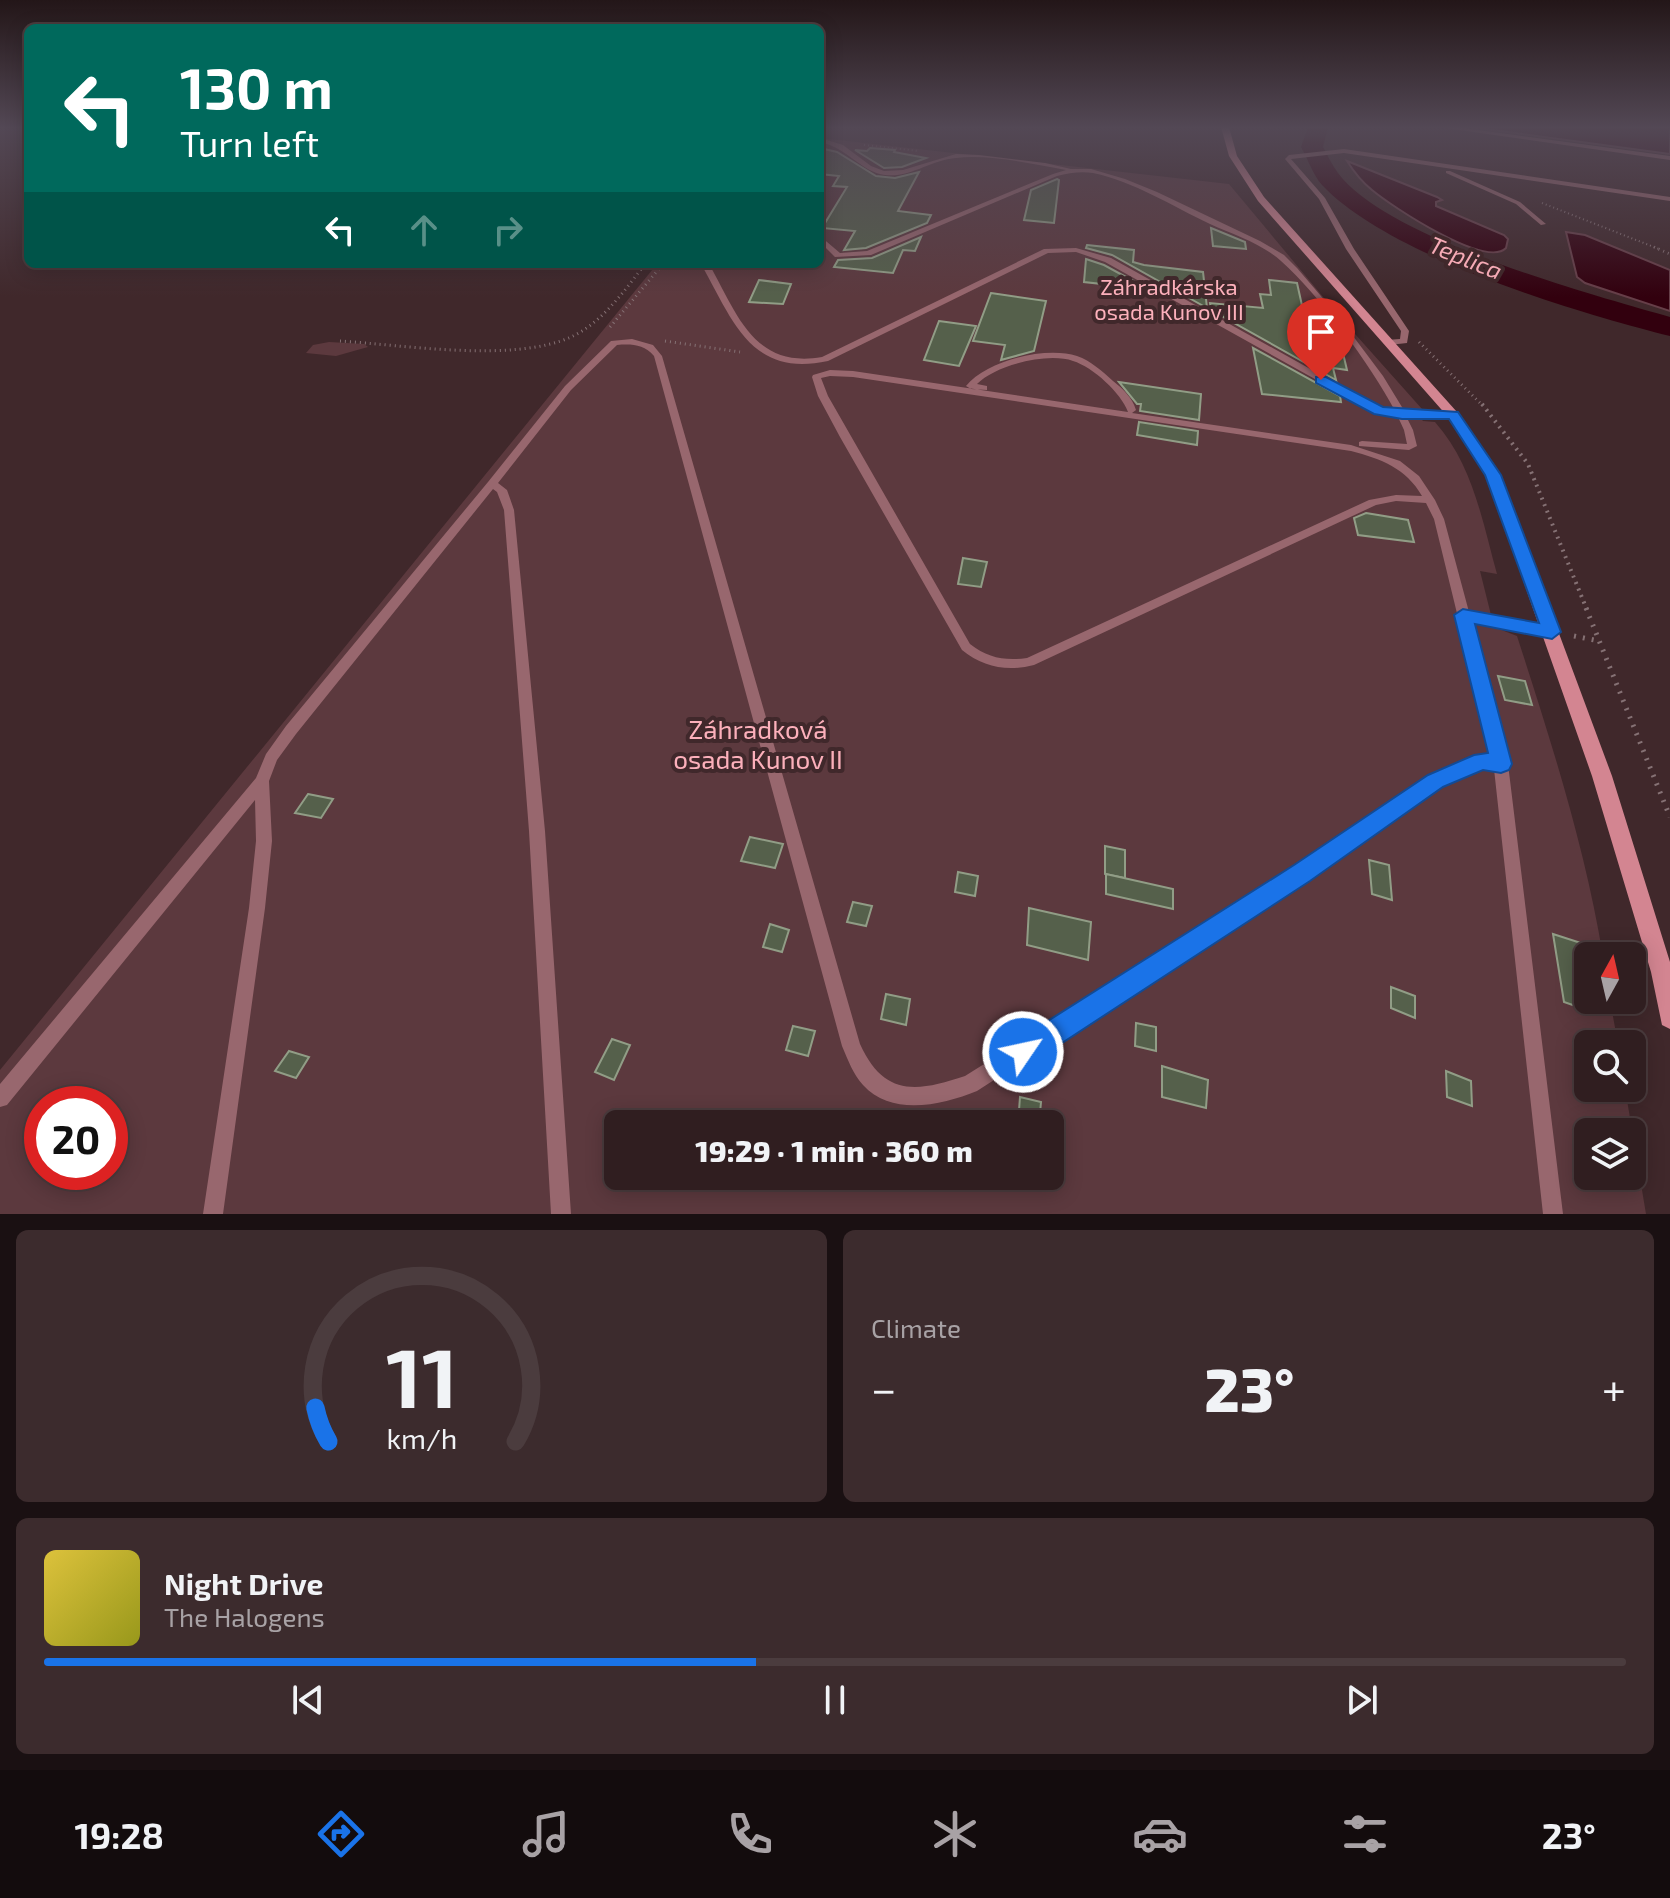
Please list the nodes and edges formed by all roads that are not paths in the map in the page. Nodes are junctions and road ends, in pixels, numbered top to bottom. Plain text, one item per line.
1 (1040, 184) edge
2 (1126, 184) edge
3 (1251, 184) edge
4 (1310, 184) edge
5 (1478, 184) edge
6 (1566, 184) edge
7 (1670, 199) edge
8 (1543, 224) dead end
9 (824, 242) edge
10 (707, 268) edge
11 (1389, 342) junction
12 (1131, 410) junction
13 (1402, 415) junction
14 (1453, 415) junction
15 (492, 484) junction
16 (1430, 500) junction
17 (1463, 615) junction
18 (1552, 632) junction
19 (1501, 764) junction
20 (262, 781) junction
21 (1670, 1017) edge
22 (0, 1098) edge
23 (213, 1214) edge
24 (561, 1214) edge
25 (1553, 1214) edge

1 - 9 lane
2 - 13 lane
3 - 11 main road
4 - 11 lane
5 - 8 lane
6 - 7 lane
10 - 13 lane
11 - 14 main road
12 - 12 lane
12 - 13 lane
13 - 14 lane
14 - 18 main road
15 - 19 lane
15 - 20 lane
15 - 24 lane
16 - 16 lane
16 - 17 lane
17 - 18 lane
17 - 19 lane
18 - 21 main road
19 - 25 lane
20 - 22 lane
20 - 23 lane

